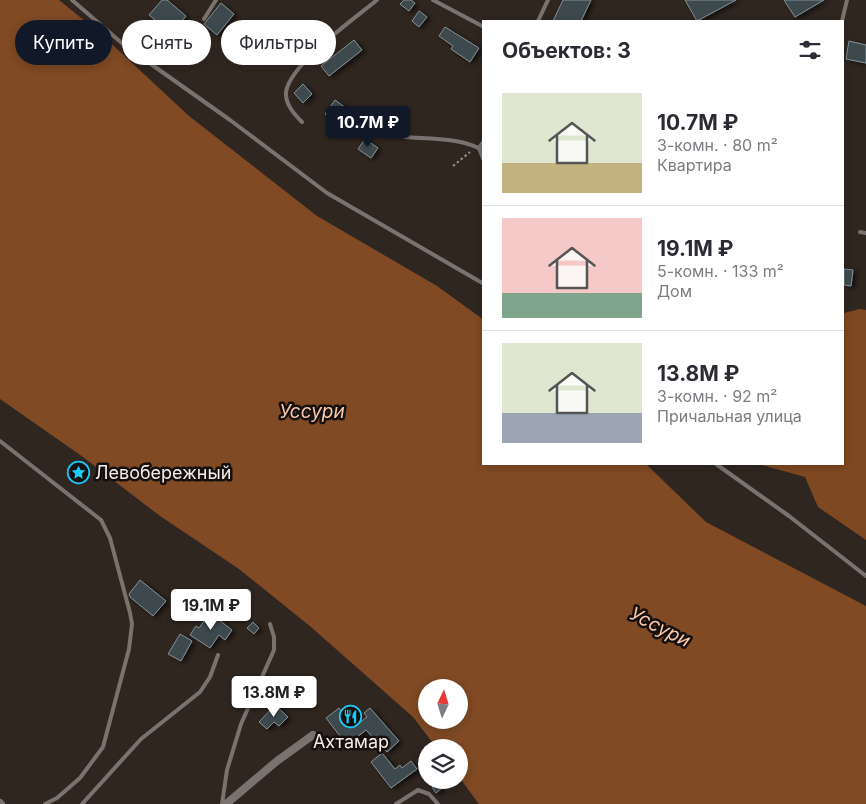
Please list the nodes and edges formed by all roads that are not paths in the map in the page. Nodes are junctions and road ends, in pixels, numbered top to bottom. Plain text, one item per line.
1 (72, 0) edge
2 (216, 0) edge
3 (377, 0) edge
4 (433, 0) edge
5 (548, 0) edge
6 (847, 0) edge
7 (204, 18) dead end
8 (538, 20) edge
9 (842, 20) edge
10 (482, 26) edge
11 (302, 122) dead end
12 (405, 137) dead end
13 (482, 144) edge
14 (479, 148) junction
15 (482, 150) edge
16 (482, 156) edge
17 (860, 232) dead end
18 (866, 234) edge
19 (482, 283) edge
20 (0, 441) edge
21 (717, 465) edge
22 (866, 576) edge
23 (270, 624) dead end
24 (218, 655) dead end
25 (313, 735) dead end
26 (45, 804) edge
27 (82, 804) edge
28 (222, 804) edge
29 (226, 804) edge
30 (396, 804) edge
31 (438, 804) edge

1 - 19 lane
2 - 7 lane
3 - 11 lane
4 - 10 lane
5 - 8 lane
6 - 9 lane
12 - 14 lane
13 - 14 lane
14 - 15 lane
14 - 16 lane
17 - 18 lane
20 - 26 lane
21 - 22 lane
23 - 28 lane
24 - 27 lane
25 - 29 street
30 - 31 lane

